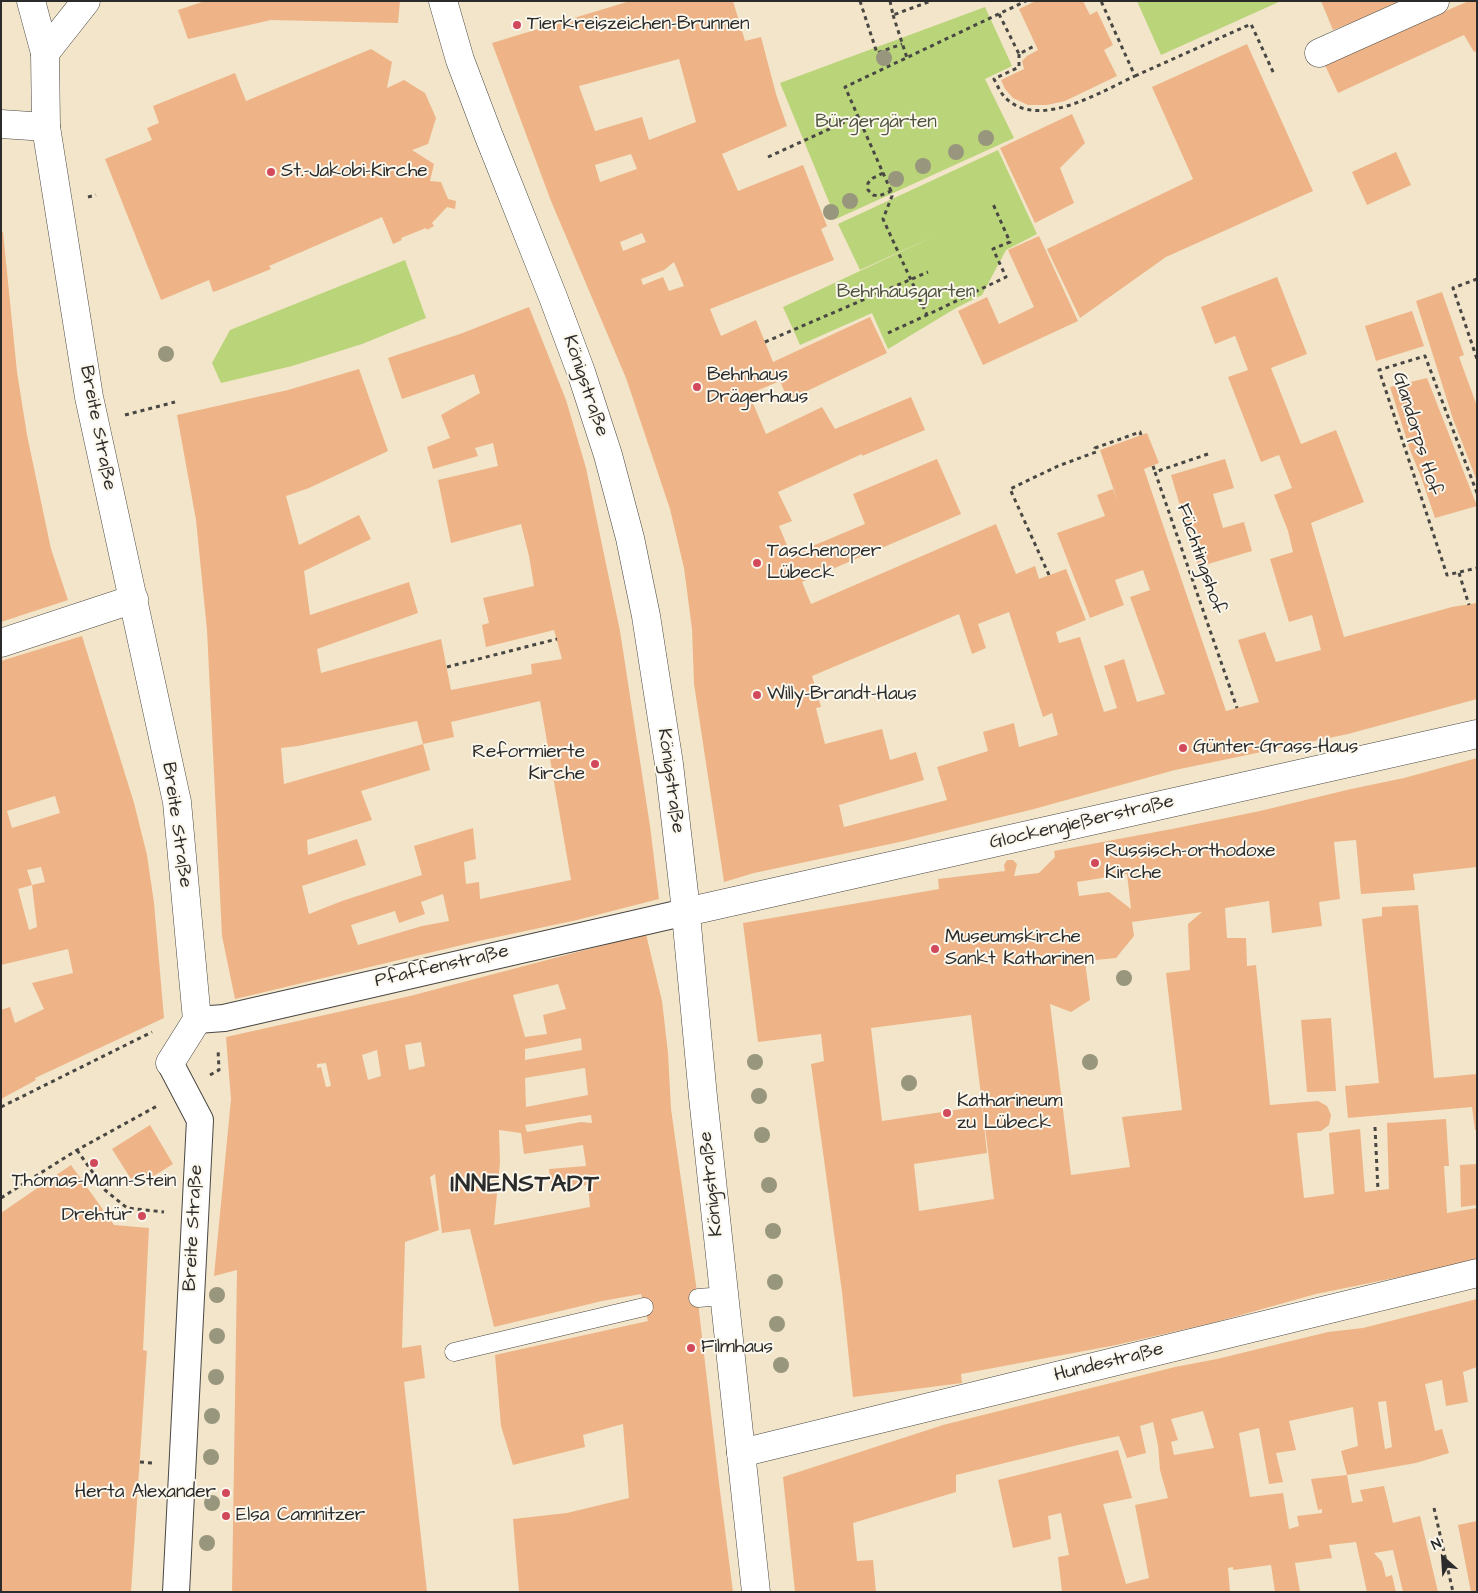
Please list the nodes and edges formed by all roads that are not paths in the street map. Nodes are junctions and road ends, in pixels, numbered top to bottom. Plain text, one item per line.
1 (31, 1) edge
2 (86, 1) edge
3 (443, 1) edge
4 (1434, 1) edge
5 (45, 53) junction
6 (1320, 53) dead end
7 (1, 124) edge
8 (46, 127) junction
9 (134, 599) junction
10 (1, 643) edge
11 (1477, 734) edge
12 (686, 912) junction
13 (198, 1020) junction
14 (170, 1063) joint
15 (1477, 1273) edge
16 (725, 1296) junction
17 (698, 1298) dead end
18 (644, 1307) dead end
19 (454, 1352) dead end
20 (742, 1453) junction
21 (176, 1592) edge
22 (756, 1592) edge

1 - 5 street, Breite Straße
2 - 5 street
3 - 12 street, Königstraße
4 - 6 street
5 - 8 street, Breite Straße
7 - 8 street
8 - 9 street, Breite Straße
9 - 10 street
9 - 13 street, Breite Straße
11 - 12 street, Glockengießerstraße
12 - 13 street, Pfaffenstraße
12 - 16 street, Königstraße
13 - 14 street, Breite Straße
14 - 21 street, Breite Straße
15 - 20 street, Hundestraße
16 - 17 lane
16 - 20 street, Königstraße
18 - 19 lane
20 - 22 street, Königstraße

